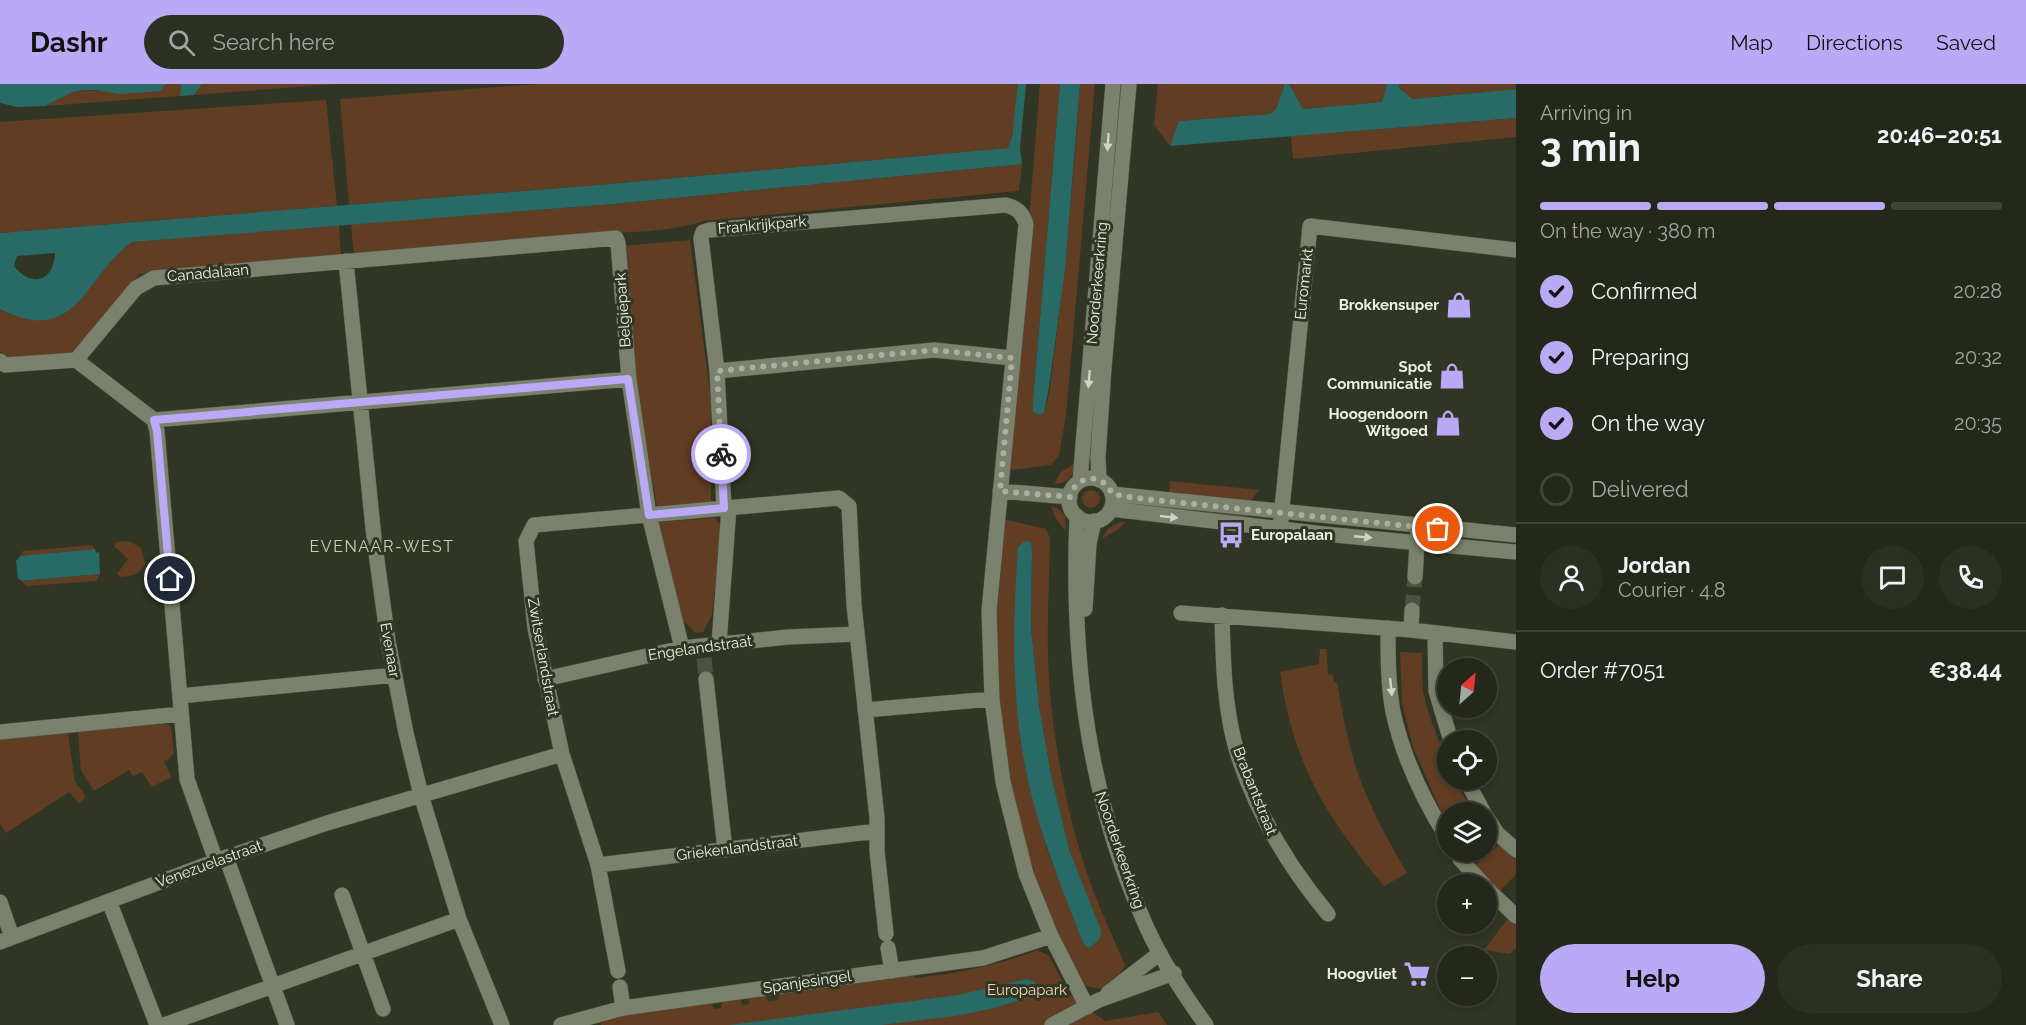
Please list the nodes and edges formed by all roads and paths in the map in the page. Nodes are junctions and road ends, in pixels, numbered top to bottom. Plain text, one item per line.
1 (1113, 84) edge
2 (1129, 84) edge
3 (1516, 250) edge
4 (346, 261) junction
5 (1012, 358) junction
6 (76, 360) junction
7 (2, 366) edge
8 (717, 371) junction
9 (628, 379) junction
10 (360, 401) junction
11 (154, 420) junction
12 (1099, 480) junction
13 (1080, 481) junction
14 (1000, 491) junction
15 (1070, 497) junction
16 (1112, 502) junction
17 (727, 507) junction
18 (1281, 512) junction
19 (649, 515) junction
20 (1077, 516) junction
21 (1094, 521) junction
22 (1280, 529) junction
23 (1418, 535) junction
24 (1516, 536) edge
25 (1516, 552) edge
26 (1415, 577) tunnel mouth
27 (1412, 610) tunnel mouth
28 (1181, 613) dead end
29 (1221, 615) junction
30 (1388, 628) junction
31 (1411, 630) junction
32 (857, 634) junction
33 (1435, 634) junction
34 (1516, 642) edge
35 (718, 644) junction
36 (682, 648) junction
37 (1080, 659) junction
38 (395, 675) junction
39 (545, 679) junction
40 (706, 679) tunnel mouth
41 (180, 696) junction
42 (992, 699) junction
43 (865, 710) junction
44 (181, 714) junction
45 (1448, 730) edge
46 (0, 732) edge
47 (562, 754) junction
48 (421, 795) junction
49 (1437, 820) edge
50 (877, 831) junction
51 (1497, 840) edge
52 (725, 850) junction
53 (1516, 850) edge
54 (221, 859) junction
55 (598, 865) junction
56 (342, 895) dead end
57 (1497, 898) edge
58 (109, 901) junction
59 (0, 902) edge
60 (1328, 914) dead end
61 (1516, 916) edge
62 (459, 919) junction
63 (1051, 936) junction
64 (6, 939) edge
65 (364, 953) junction
66 (1160, 953) junction
67 (892, 971) junction
68 (1174, 973) junction
69 (273, 986) junction
70 (1093, 1004) junction
71 (623, 1008) junction
72 (383, 1009) dead end
73 (157, 1025) edge
74 (164, 1025) edge
75 (287, 1025) edge
76 (502, 1025) edge
77 (561, 1025) edge
78 (1052, 1025) edge
79 (1206, 1025) edge

1 -> 13 street, Noorderkeerkring
2 - 12 street, Noorderkeerkring
3 - 18 street, Euromarkt
4 - 6 street, Canadalaan
4 - 9 street, Belgiëpark
4 - 10 street, Evenaar
5 - 8 street
5 - 8 street, Frankrijkpark
5 - 14 street
6 - 7 street
6 - 11 street
8 - 17 street, Frankrijkpark
9 - 10 street
9 - 19 street, Belgiëpark
10 - 11 street
10 - 38 street, Evenaar
11 - 41 street
12 - 13 street
12 - 16 street
13 - 15 street
14 - 15 street
14 - 42 street
15 - 20 street
16 - 18 street
16 - 21 street
16 -> 22 street
17 - 19 street
17 - 32 street
17 - 35 street, Frankrijkpark
18 - 22 street
18 - 23 street
19 - 36 street, Belgiëpark
19 - 39 street, Zwitserlandstraat
20 - 21 street
20 - 37 street, Noorderkeerkring
21 - 37 street, Noorderkeerkring
22 -> 23 street
23 - 24 street
23 - 25 street
23 - 26 street
27 - 31 street
28 - 29 street
29 - 30 street
29 - 60 street, Brabantstraat
30 - 31 street
30 -> 49 street
31 - 33 street
32 - 35 street, Engelandstraat
32 - 43 street
33 - 34 street
33 - 45 street
35 - 36 street, Engelandstraat
36 - 39 street, Engelandstraat
37 - 66 street, Noorderkeerkring
38 - 41 street
38 - 48 street, Evenaar
39 - 47 street, Zwitserlandstraat
40 - 52 street
41 - 44 street
42 - 43 street
42 - 63 street
43 - 50 street
44 - 46 street
44 - 54 street
47 - 48 street
47 - 55 street, Zwitserlandstraat
48 - 54 street, Venezuelastraat
48 - 62 street, Evenaar
50 - 52 street, Griekenlandstraat
50 - 67 street
51 - 53 street
52 - 55 street, Griekenlandstraat
54 - 58 street, Venezuelastraat
54 - 69 street
55 - 71 street, Zwitserlandstraat
56 - 65 street
57 - 61 street
58 - 64 street, Venezuelastraat
58 - 73 street
59 - 64 street
62 - 65 street
62 - 76 street, Evenaar
63 - 67 street, Spanjesingel
63 - 70 street
65 - 69 street
65 - 72 street
66 - 68 street, Noorderkeerkring
66 - 70 street
67 - 71 street, Spanjesingel
68 - 70 street
68 - 79 street, Noorderkeerkring
69 - 74 street
69 - 75 street
70 - 78 street
71 - 77 street, Spanjesingel

